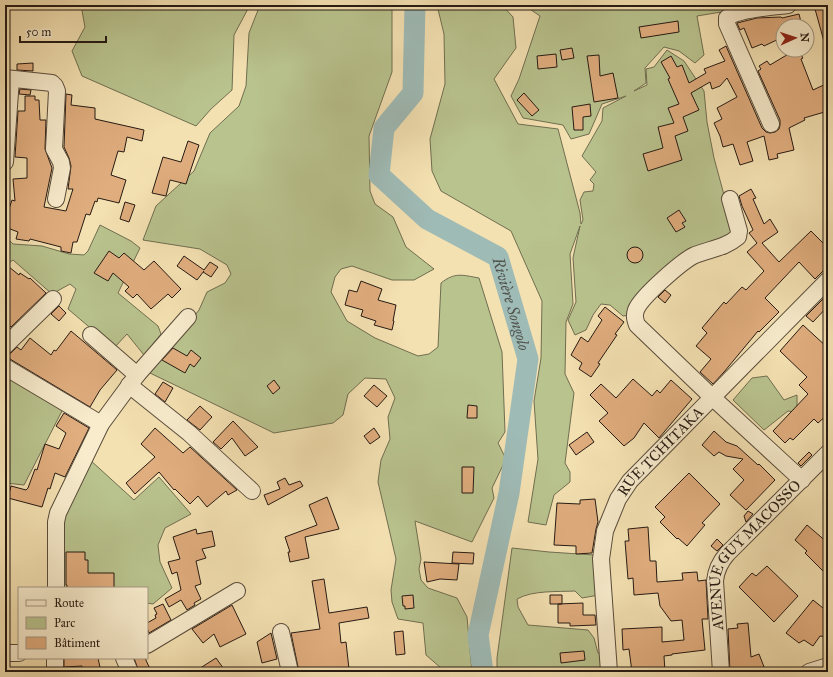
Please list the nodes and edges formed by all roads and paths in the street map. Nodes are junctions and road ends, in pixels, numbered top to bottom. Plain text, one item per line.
1 (788, 5) edge
2 (8, 78) edge
3 (771, 124) dead end
4 (5, 162) edge
5 (56, 199) dead end
6 (730, 199) dead end
7 (828, 280) edge
8 (53, 299) dead end
9 (188, 317) dead end
10 (91, 335) dead end
11 (5, 346) edge
12 (5, 368) edge
13 (133, 380) junction
14 (713, 398) junction
15 (101, 424) junction
16 (828, 453) edge
17 (802, 480) junction
18 (252, 491) dead end
19 (56, 587) edge
20 (237, 591) dead end
21 (281, 632) dead end
22 (148, 644) edge
23 (5, 653) edge
24 (18, 653) edge
25 (55, 659) edge
26 (828, 666) edge
27 (287, 671) edge
28 (55, 672) edge
29 (609, 672) edge
30 (721, 672) edge
31 (809, 672) edge

1 - 3 street
2 - 4 street
2 - 5 street
6 - 14 street
7 - 14 street, RUE TCHITAKA
8 - 11 street
9 - 13 street
10 - 13 street
12 - 15 street
13 - 15 street
13 - 18 street
14 - 17 street
14 - 29 street, RUE TCHITAKA
15 - 19 street
16 - 17 street, AVENUE GUY MACOSSO
17 - 30 street, AVENUE GUY MACOSSO
20 - 22 street
21 - 27 street
23 - 24 street
25 - 28 street
26 - 31 street

